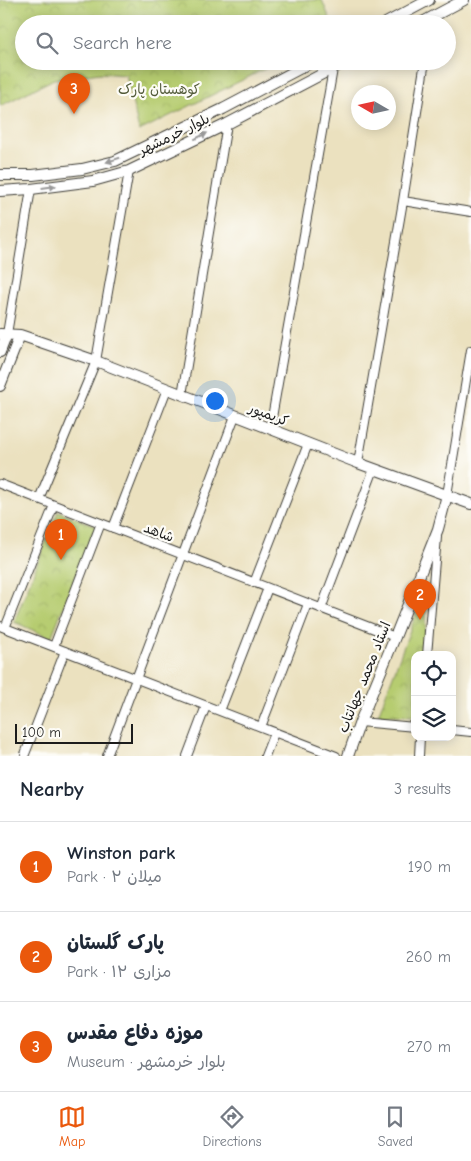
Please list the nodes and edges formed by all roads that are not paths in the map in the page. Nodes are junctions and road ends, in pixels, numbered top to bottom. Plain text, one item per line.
1 (429, 0) edge
2 (464, 0) edge
3 (401, 15) edge
4 (440, 15) edge
5 (297, 70) edge
6 (331, 70) edge
7 (333, 70) edge
8 (424, 70) edge
9 (268, 85) junction
10 (275, 99) junction
11 (227, 124) junction
12 (129, 171) junction
13 (0, 175) edge
14 (31, 189) junction
15 (0, 191) edge
16 (403, 201) junction
17 (471, 212) edge
18 (4, 334) edge
19 (20, 335) junction
20 (471, 350) edge
21 (0, 352) edge
22 (96, 361) junction
23 (0, 386) edge
24 (167, 389) junction
25 (182, 395) junction
26 (235, 416) junction
27 (270, 429) junction
28 (308, 444) junction
29 (358, 463) junction
30 (374, 469) junction
31 (0, 484) edge
32 (447, 496) junction
33 (39, 499) junction
34 (471, 504) edge
35 (54, 505) junction
36 (101, 523) junction
37 (113, 528) junction
38 (438, 529) junction
39 (182, 555) junction
40 (254, 582) junction
41 (268, 588) junction
42 (308, 604) junction
43 (321, 608) junction
44 (3, 627) edge
45 (395, 638) junction
46 (54, 646) junction
47 (65, 651) junction
48 (427, 651) edge
49 (136, 678) junction
50 (206, 706) junction
51 (220, 712) junction
52 (360, 722) junction
53 (411, 727) edge
54 (261, 728) junction
55 (456, 730) edge
56 (274, 732) junction
57 (471, 732) edge
58 (420, 741) edge
59 (25, 754) dead end
60 (107, 756) edge
61 (187, 756) edge
62 (265, 756) edge
63 (336, 756) edge
64 (348, 756) edge
65 (418, 756) edge

1 - 3 street
2 - 4 street
5 - 9 street, بلوار خرمشهر
6 - 10 street, بلوار خرمشهر
7 - 27 street
8 - 16 street
9 - 10 street
9 -> 13 street, بلوار خرمشهر
10 - 11 street, بلوار خرمشهر
12 -> 11 street, بلوار خرمشهر
11 - 25 street
14 -> 12 street, بلوار خرمشهر
12 - 22 street
14 - 15 street, بلوار خرمشهر
14 - 18 street
16 - 17 street
16 - 29 street
18 - 19 street, کریمپور
18 - 21 street
19 - 22 street, کریمپور
19 - 23 street
20 - 32 street
22 - 24 street, کریمپور
22 - 33 street
24 - 25 street, کریمپور
24 - 37 street
25 - 26 street, کریمپور
26 - 27 street, کریمپور
26 - 39 street
27 - 28 street, کریمپور
28 - 29 street, کریمپور
28 - 40 street
29 - 30 street, کریمپور
30 - 32 street, کریمپور
30 - 43 street
31 - 33 street, شاهد
32 - 34 street, کریمپور
32 - 38 street, استاد محمد جهانتاب
33 - 35 street, شاهد
35 - 36 street, شاهد
35 - 44 street
36 - 37 street, شاهد
36 - 46 street
37 - 39 street, شاهد
38 - 45 street, استاد محمد جهانتاب
38 - 48 street
39 - 40 street, شاهد
39 - 49 street
40 - 41 street, شاهد
41 - 42 street, شاهد
41 - 51 street
42 - 43 street, شاهد
42 - 54 street
43 - 45 street, شاهد
44 - 46 street
45 - 52 street, استاد محمد جهانتاب
46 - 47 street
47 - 49 street
47 - 59 street
49 - 50 street
49 - 60 street
50 - 51 street
50 - 61 street
51 - 54 street
52 - 53 street
52 - 64 street, استاد محمد جهانتاب
54 - 56 street
55 - 57 street
56 - 62 street
56 - 63 street
58 - 65 street

